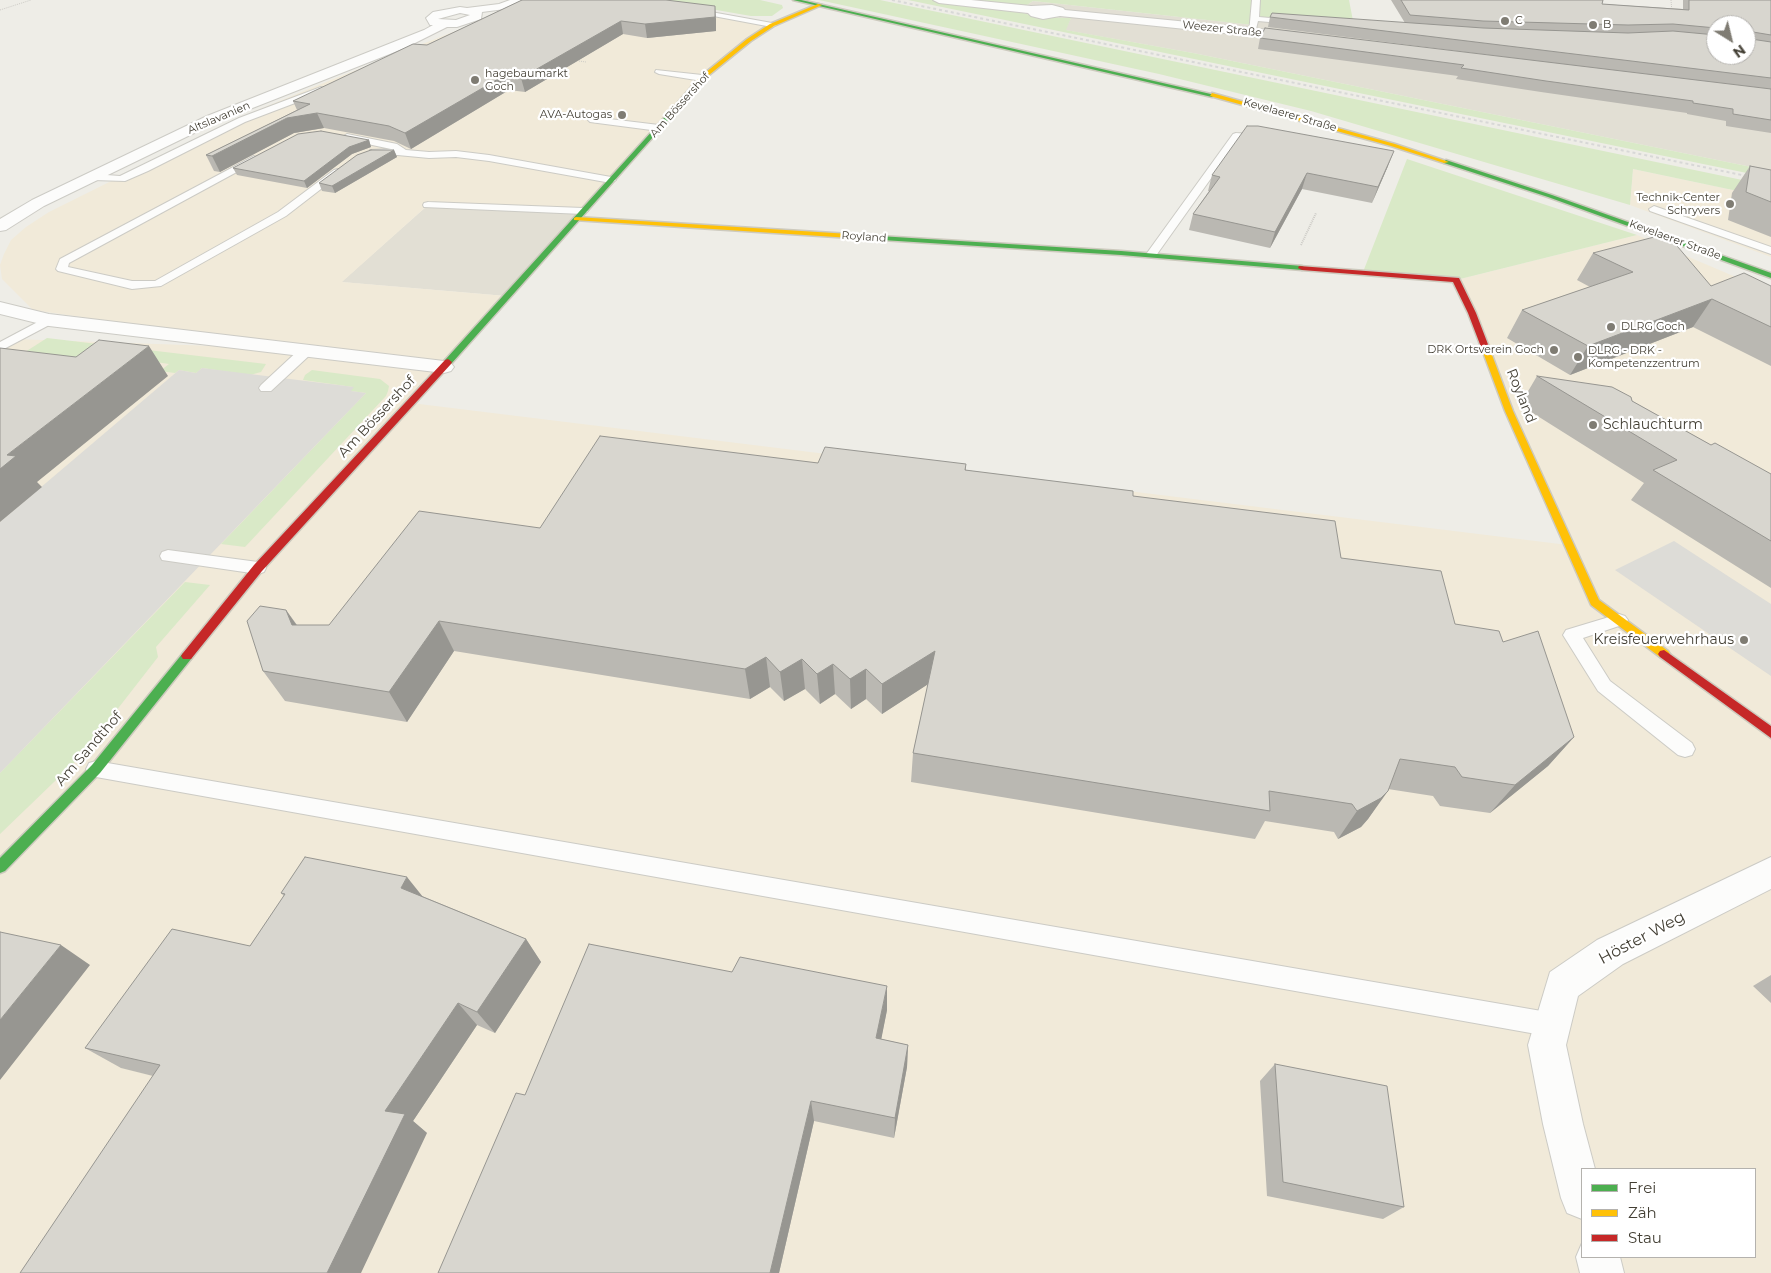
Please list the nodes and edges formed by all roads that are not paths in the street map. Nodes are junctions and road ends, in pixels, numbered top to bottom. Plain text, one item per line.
1 (795, 0) edge
2 (939, 0) edge
3 (1256, 0) edge
4 (524, 3) edge
5 (820, 4) junction
6 (679, 7) edge
7 (419, 12) dead end
8 (502, 16) edge
9 (440, 19) junction
10 (1304, 23) edge
11 (484, 24) edge
12 (772, 25) junction
13 (1253, 25) junction
14 (475, 28) edge
15 (1310, 38) edge
16 (659, 72) dead end
17 (702, 78) junction
18 (329, 87) edge
19 (190, 114) dead end
20 (212, 119) junction
21 (593, 120) dead end
22 (659, 128) junction
23 (334, 135) edge
24 (1274, 140) edge
25 (404, 152) junction
26 (265, 154) edge
27 (364, 155) edge
28 (349, 164) edge
29 (93, 177) junction
30 (611, 180) junction
31 (428, 204) dead end
32 (1654, 208) dead end
33 (580, 215) junction
34 (0, 226) edge
35 (1771, 251) edge
36 (1151, 256) junction
37 (1771, 276) edge
38 (0, 308) edge
39 (49, 320) junction
40 (0, 348) edge
41 (307, 350) junction
42 (444, 367) junction
43 (266, 388) dead end
44 (168, 556) dead end
45 (258, 568) junction
46 (1619, 620) junction
47 (194, 645) joint
48 (1771, 733) edge
49 (1685, 750) dead end
50 (96, 769) junction
51 (0, 867) edge
52 (1771, 872) edge
53 (1552, 1025) junction
54 (1581, 1194) edge
55 (1598, 1258) edge
56 (1602, 1273) edge

1 - 5 street, Kevelaerer Straße
2 - 13 street, Weezer Straße
3 - 13 lane
4 - 8 lane
4 - 9 street
5 - 12 street, Am Bössershof
5 - 37 street, Kevelaerer Straße
6 - 12 lane
7 - 9 street
9 - 20 street, Altslavanien
10 - 13 lane
11 - 14 lane
12 - 17 street, Am Bössershof
13 - 15 street, Weezer Straße
16 - 17 lane
17 - 22 street, Am Bössershof
18 - 29 lane
19 - 20 street
20 - 29 street, Altslavanien
21 - 22 lane
22 - 30 street, Am Bössershof
23 - 25 lane
24 - 36 lane
25 - 27 lane
25 - 30 lane
26 - 28 lane
29 - 34 street, Altslavanien
30 - 33 street, Am Bössershof
31 - 33 lane
32 - 35 lane
33 - 36 street, Royland
33 - 42 street, Am Bössershof
36 - 46 street, Royland
38 - 39 street
39 - 40 lane
39 - 41 street
41 - 42 street
41 - 43 lane
42 - 45 street, Am Bössershof
44 - 45 lane
45 - 47 street, Am Bössershof
46 - 48 street, Royland
46 - 49 lane
47 - 50 street, Am Sandthof
50 - 51 street, Am Sandthof
50 - 53 lane
52 - 53 street, Höster Weg
53 - 54 street, Höster Weg
55 - 56 street

